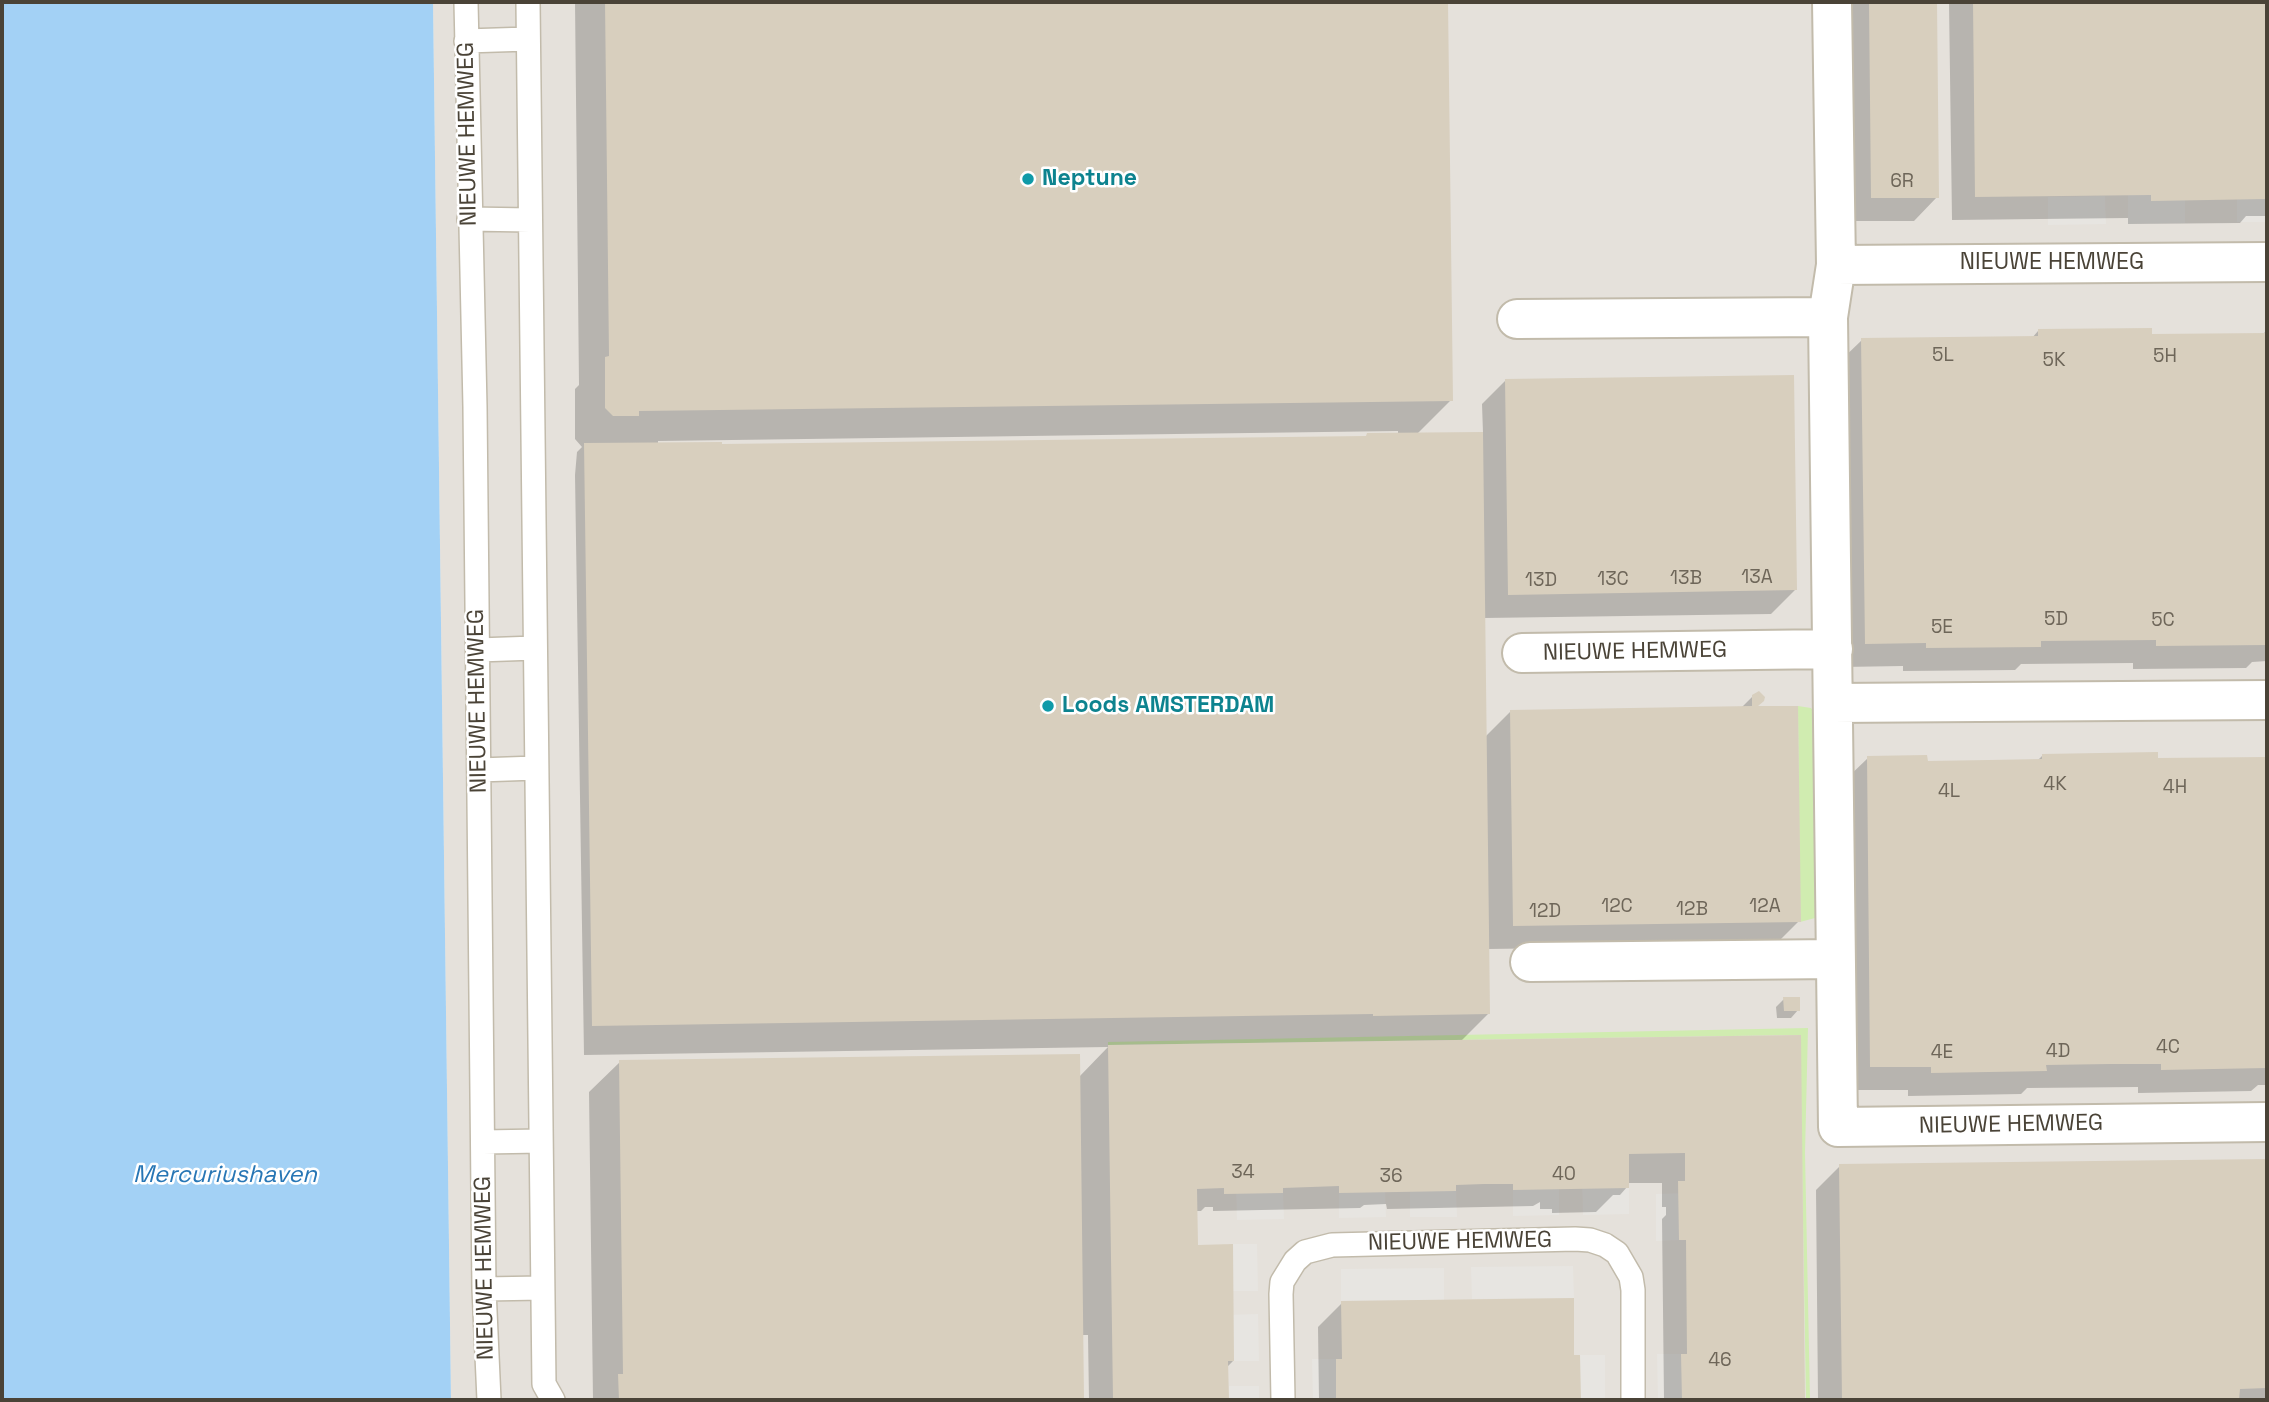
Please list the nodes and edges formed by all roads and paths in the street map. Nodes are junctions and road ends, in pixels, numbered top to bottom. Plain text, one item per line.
1 (466, 2) edge
2 (528, 2) edge
3 (1832, 2) edge
4 (528, 39) junction
5 (466, 41) junction
6 (469, 219) junction
7 (530, 220) junction
8 (2267, 262) edge
9 (1836, 265) junction
10 (1828, 317) junction
11 (1517, 320) dead end
12 (535, 648) junction
13 (1833, 649) junction
14 (478, 650) junction
15 (1522, 653) dead end
16 (2267, 700) edge
17 (1833, 703) junction
18 (536, 768) junction
19 (479, 770) junction
20 (1835, 959) junction
21 (1530, 962) dead end
22 (2267, 1122) edge
23 (541, 1141) junction
24 (483, 1142) junction
25 (484, 1289) junction
26 (542, 1289) junction
27 (489, 1400) edge
28 (553, 1400) edge
29 (1283, 1400) edge
30 (1633, 1400) edge

1 - 5 lane, NIEUWE HEMWEG
2 - 4 lane
3 - 9 street, NIEUWE HEMWEG
4 - 5 lane
4 - 7 lane
5 - 6 lane, NIEUWE HEMWEG
6 - 7 lane
6 - 14 lane, NIEUWE HEMWEG
7 - 12 lane
8 - 9 street, NIEUWE HEMWEG
9 - 10 street, NIEUWE HEMWEG
10 - 11 street
10 - 13 street, NIEUWE HEMWEG
12 - 14 lane
12 - 18 lane
13 - 15 street, NIEUWE HEMWEG
13 - 17 street, NIEUWE HEMWEG
14 - 19 lane, NIEUWE HEMWEG
16 - 17 street
17 - 20 street, NIEUWE HEMWEG
18 - 19 lane
18 - 23 lane
19 - 24 lane, NIEUWE HEMWEG
20 - 21 street
20 - 22 street, NIEUWE HEMWEG
23 - 24 lane
23 - 26 lane
24 - 25 lane, NIEUWE HEMWEG
25 - 26 lane
25 - 27 lane, NIEUWE HEMWEG
26 - 28 lane
29 - 30 lane, NIEUWE HEMWEG

